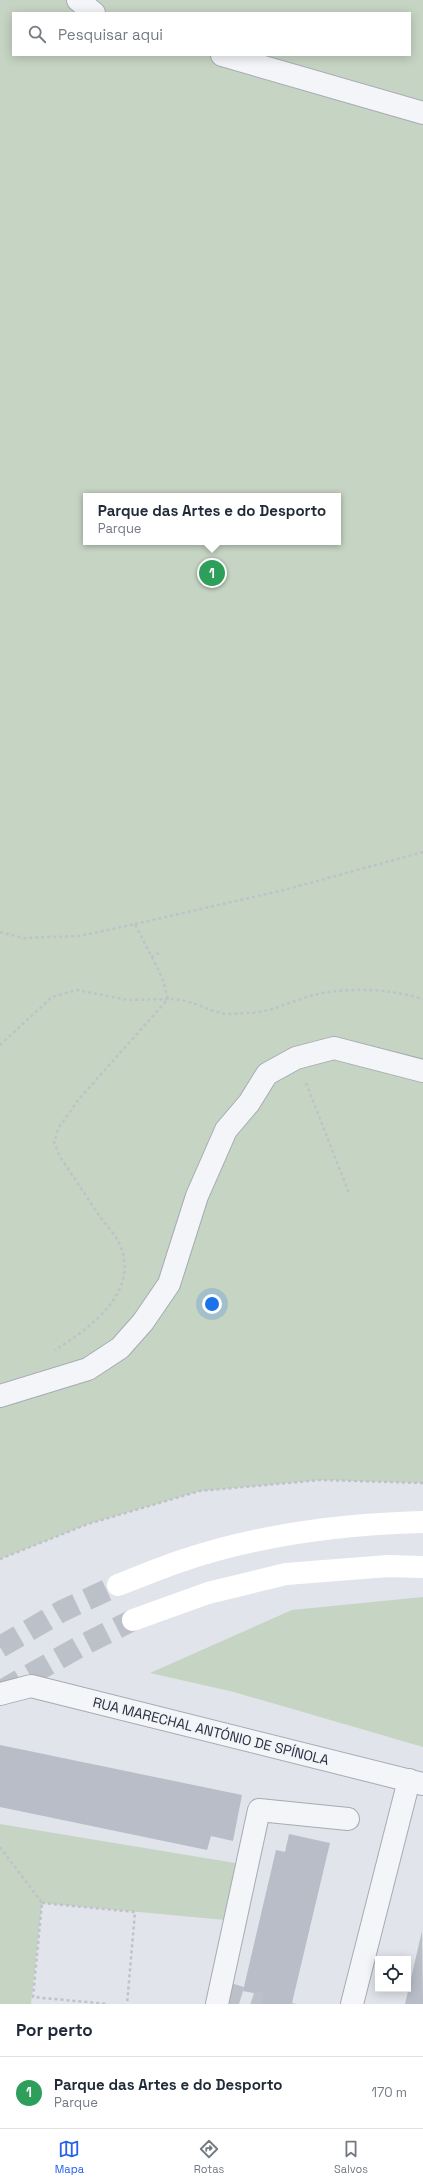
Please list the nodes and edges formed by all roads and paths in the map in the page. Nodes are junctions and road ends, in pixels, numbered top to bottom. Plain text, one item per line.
1 (78, 0) edge
2 (93, 12) edge
3 (225, 56) edge
4 (423, 113) edge
5 (423, 852) edge
6 (135, 924) junction
7 (0, 932) edge
8 (159, 953) dead end
9 (150, 957) junction
10 (168, 999) junction
11 (423, 999) edge
12 (0, 1045) edge
13 (296, 1058) junction
14 (423, 1071) edge
15 (349, 1193) dead end
16 (54, 1351) dead end
17 (0, 1396) edge
18 (423, 1483) edge
19 (423, 1522) edge
20 (0, 1559) edge
21 (423, 1567) edge
22 (118, 1585) tunnel mouth
23 (133, 1620) tunnel mouth
24 (0, 1694) edge
25 (416, 1782) edge
26 (348, 1819) dead end
27 (0, 1847) edge
28 (42, 1903) junction
29 (108, 2004) edge
30 (127, 2004) edge
31 (217, 2004) edge
32 (352, 2004) edge

1 - 2 street
3 - 4 street
5 - 6 path
6 - 7 path
6 - 9 path
8 - 9 path
9 - 10 path
10 - 11 path
10 - 12 path
10 - 16 path
13 - 14 street
13 - 15 path
13 - 17 street
18 - 20 path
19 - 22 main road
21 - 23 main road
24 - 25 street, RUA MARECHAL ANTÓNIO DE SPÍNOLA
25 - 32 street
26 - 31 street
27 - 28 path
28 - 29 path
28 - 30 path

